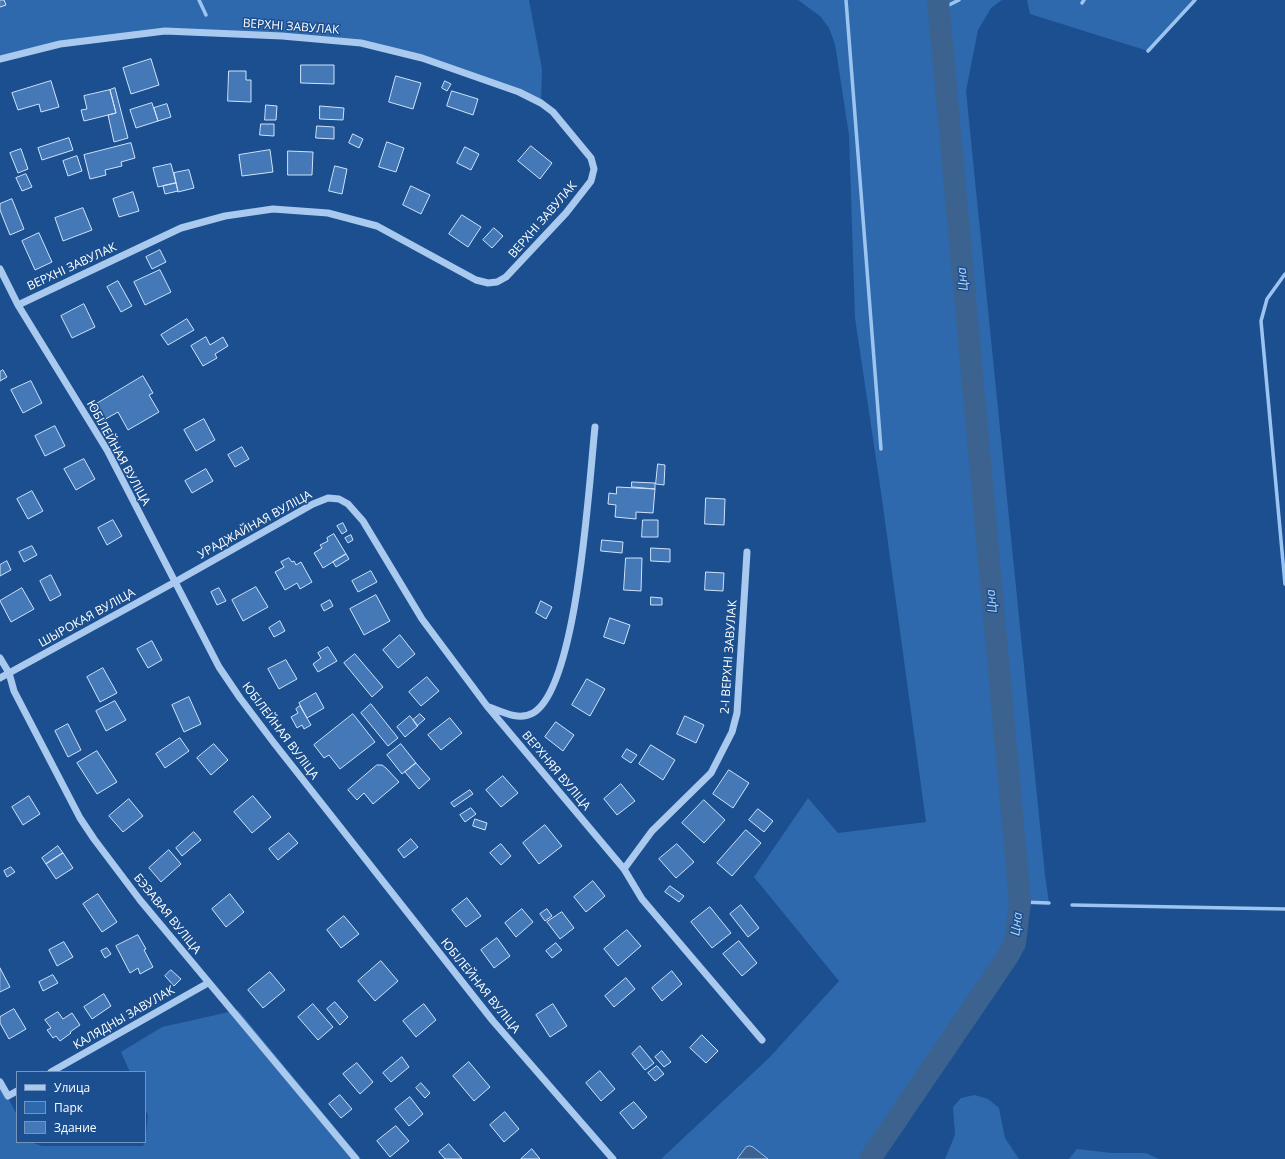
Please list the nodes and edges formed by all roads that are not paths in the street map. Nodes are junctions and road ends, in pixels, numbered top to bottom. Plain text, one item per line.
1 (0, 59) edge
2 (0, 269) edge
3 (18, 305) junction
4 (595, 427) dead end
5 (348, 504) joint
6 (747, 552) dead end
7 (175, 582) junction
8 (0, 658) edge
9 (9, 673) junction
10 (0, 678) edge
11 (487, 706) junction
12 (624, 869) junction
13 (208, 983) junction
14 (762, 1040) dead end
15 (53, 1071) edge
16 (0, 1082) edge
17 (16, 1092) edge
18 (356, 1159) edge
19 (613, 1159) edge

1 - 3 street, ВЕРХНІ ЗАВУЛАК
2 - 3 street, ЮБІЛЕЙНАЯ ВУЛІЦА
3 - 7 street, ЮБІЛЕЙНАЯ ВУЛІЦА
4 - 11 street
5 - 7 street, УРАДЖАЙНАЯ ВУЛІЦА
5 - 11 street, ВЕРХНЯЯ ВУЛІЦА
6 - 12 street, 2-І ВЕРХНІ ЗАВУЛАК
7 - 9 street, ШЫРОКАЯ ВУЛІЦА
7 - 19 street, ЮБІЛЕЙНАЯ ВУЛІЦА
8 - 9 street, БЭЗАВАЯ ВУЛІЦА
9 - 10 street, ШЫРОКАЯ ВУЛІЦА
9 - 13 street, БЭЗАВАЯ ВУЛІЦА
11 - 12 street, ВЕРХНЯЯ ВУЛІЦА
12 - 14 street, ВЕРХНЯЯ ВУЛІЦА
13 - 15 street, КАЛЯДНЫ ЗАВУЛАК
13 - 18 street, БЭЗАВАЯ ВУЛІЦА
16 - 17 street

